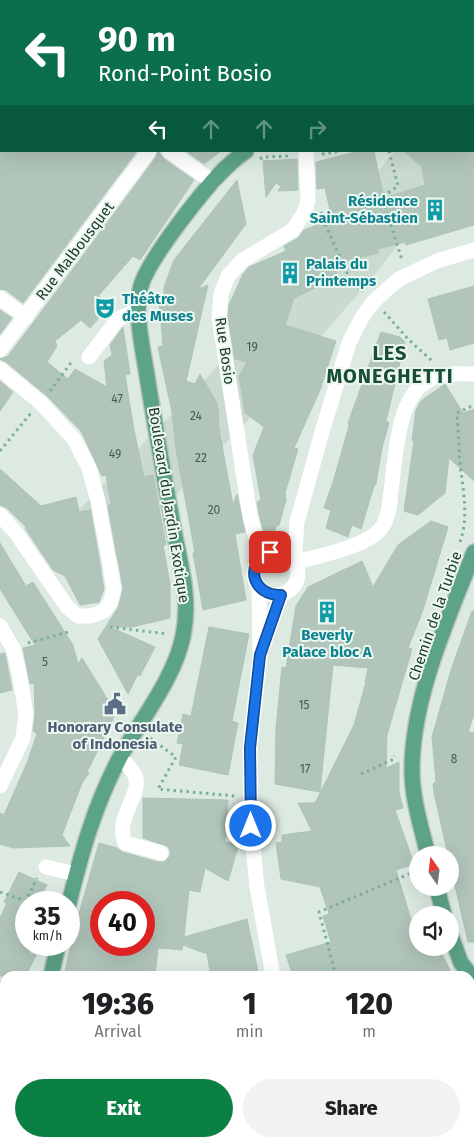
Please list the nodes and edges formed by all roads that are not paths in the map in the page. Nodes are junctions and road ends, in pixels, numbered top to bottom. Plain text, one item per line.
1 (148, 152) edge
2 (169, 152) edge
3 (307, 153) edge
4 (250, 156) edge
5 (213, 182) junction
6 (474, 250) edge
7 (0, 298) edge
8 (139, 310) junction
9 (26, 317) junction
10 (0, 350) edge
11 (90, 357) dead end
12 (0, 369) edge
13 (474, 374) edge
14 (0, 515) edge
15 (297, 522) junction
16 (280, 552) junction
17 (474, 552) edge
18 (261, 558) junction
19 (294, 561) junction
20 (258, 587) junction
21 (281, 595) junction
22 (0, 626) edge
23 (260, 655) junction
24 (120, 756) junction
25 (0, 786) edge
26 (426, 846) edge
27 (161, 853) dead end
28 (42, 870) road end
29 (76, 874) junction
30 (72, 891) edge
31 (56, 956) edge
32 (458, 956) edge
33 (52, 971) edge
34 (271, 971) edge
35 (468, 971) edge

1 - 9 street, Rue Malbousquet
2 - 5 street
3 - 18 street, Rue Bosio
4 - 5 main road, Boulevard du Jardin Exotique
5 - 8 main road, Boulevard du Jardin Exotique
6 - 15 street
7 - 9 street
8 - 11 street
8 - 24 main road, Boulevard du Jardin Exotique
9 - 10 street, Rue Malbousquet
12 - 14 street
13 - 19 street
15 - 16 street
15 - 19 street
16 - 18 street
16 - 19 street
17 - 26 main road
18 - 20 street
19 - 21 street
20 - 21 street
20 - 23 street
21 - 23 street
22 - 25 street
23 - 34 street
24 - 27 street
24 - 29 main road, Boulevard du Jardin Exotique
28 - 29 street
29 - 30 main road, Boulevard du Jardin Exotique
31 - 33 main road
32 - 35 main road

